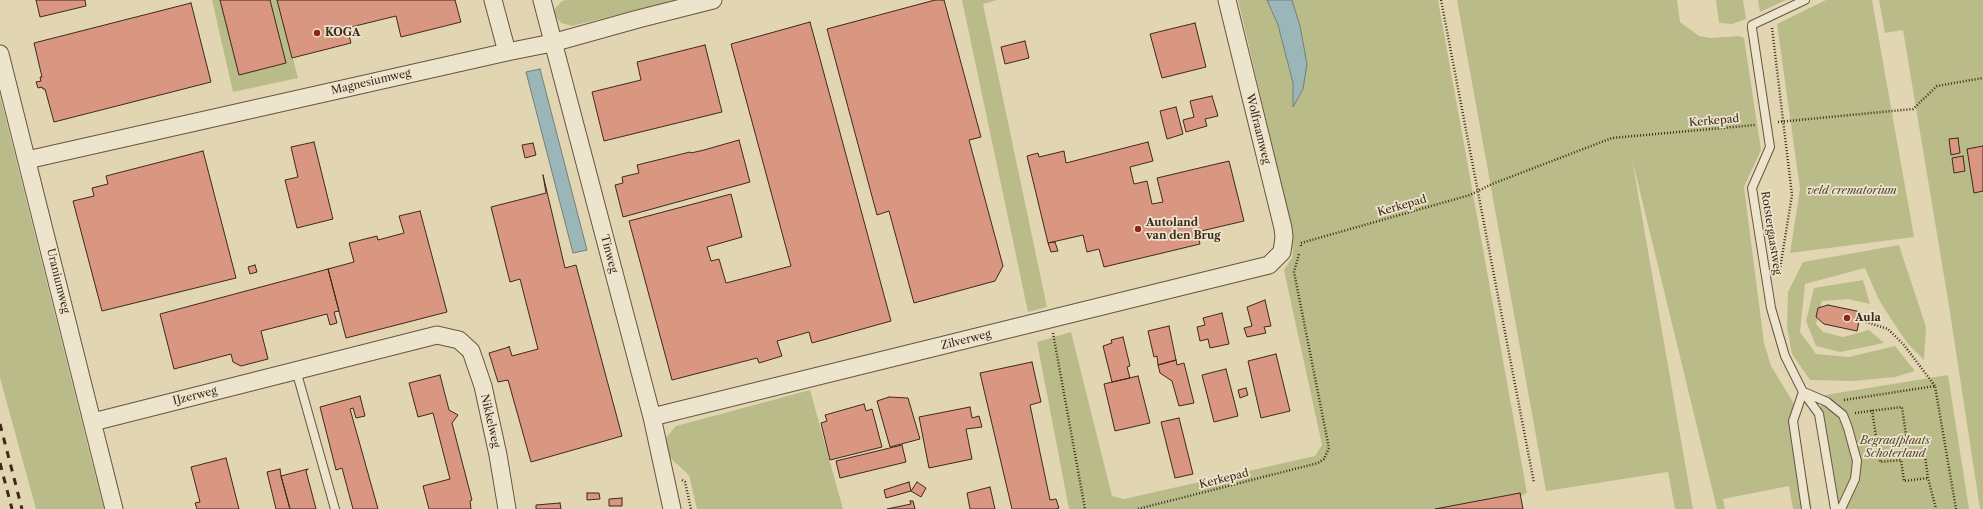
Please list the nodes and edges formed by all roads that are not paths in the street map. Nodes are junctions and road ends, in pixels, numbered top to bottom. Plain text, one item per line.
1 (493, 0) edge
2 (542, 0) edge
3 (713, 0) edge
4 (1227, 0) edge
5 (1805, 0) edge
6 (552, 44) junction
7 (506, 52) junction
8 (0, 54) edge
9 (27, 160) junction
10 (1278, 257) joint
11 (459, 340) joint
12 (296, 370) junction
13 (1803, 392) junction
14 (652, 417) junction
15 (93, 422) junction
16 (114, 509) edge
17 (335, 509) edge
18 (506, 509) edge
19 (672, 509) edge
20 (1806, 509) edge
21 (1835, 509) edge
22 (1841, 509) edge

1 - 7 street
2 - 6 street, Tinweg
3 - 6 street, Magnesiumweg
4 - 10 street, Wolfraamweg
5 - 13 lane, Rotstergaastweg
6 - 7 street, Magnesiumweg
6 - 14 street, Tinweg
7 - 9 street, Magnesiumweg
8 - 9 street, Uraniumweg
9 - 15 street, Uraniumweg
10 - 14 street, Zilverweg
11 - 12 street, IJzerweg
11 - 18 street, Nikkelweg
12 - 15 street, IJzerweg
12 - 17 lane
13 - 20 lane
13 - 21 lane, Rotstergaastweg
13 - 22 lane
14 - 19 street, Tinweg
15 - 16 street, Uraniumweg

